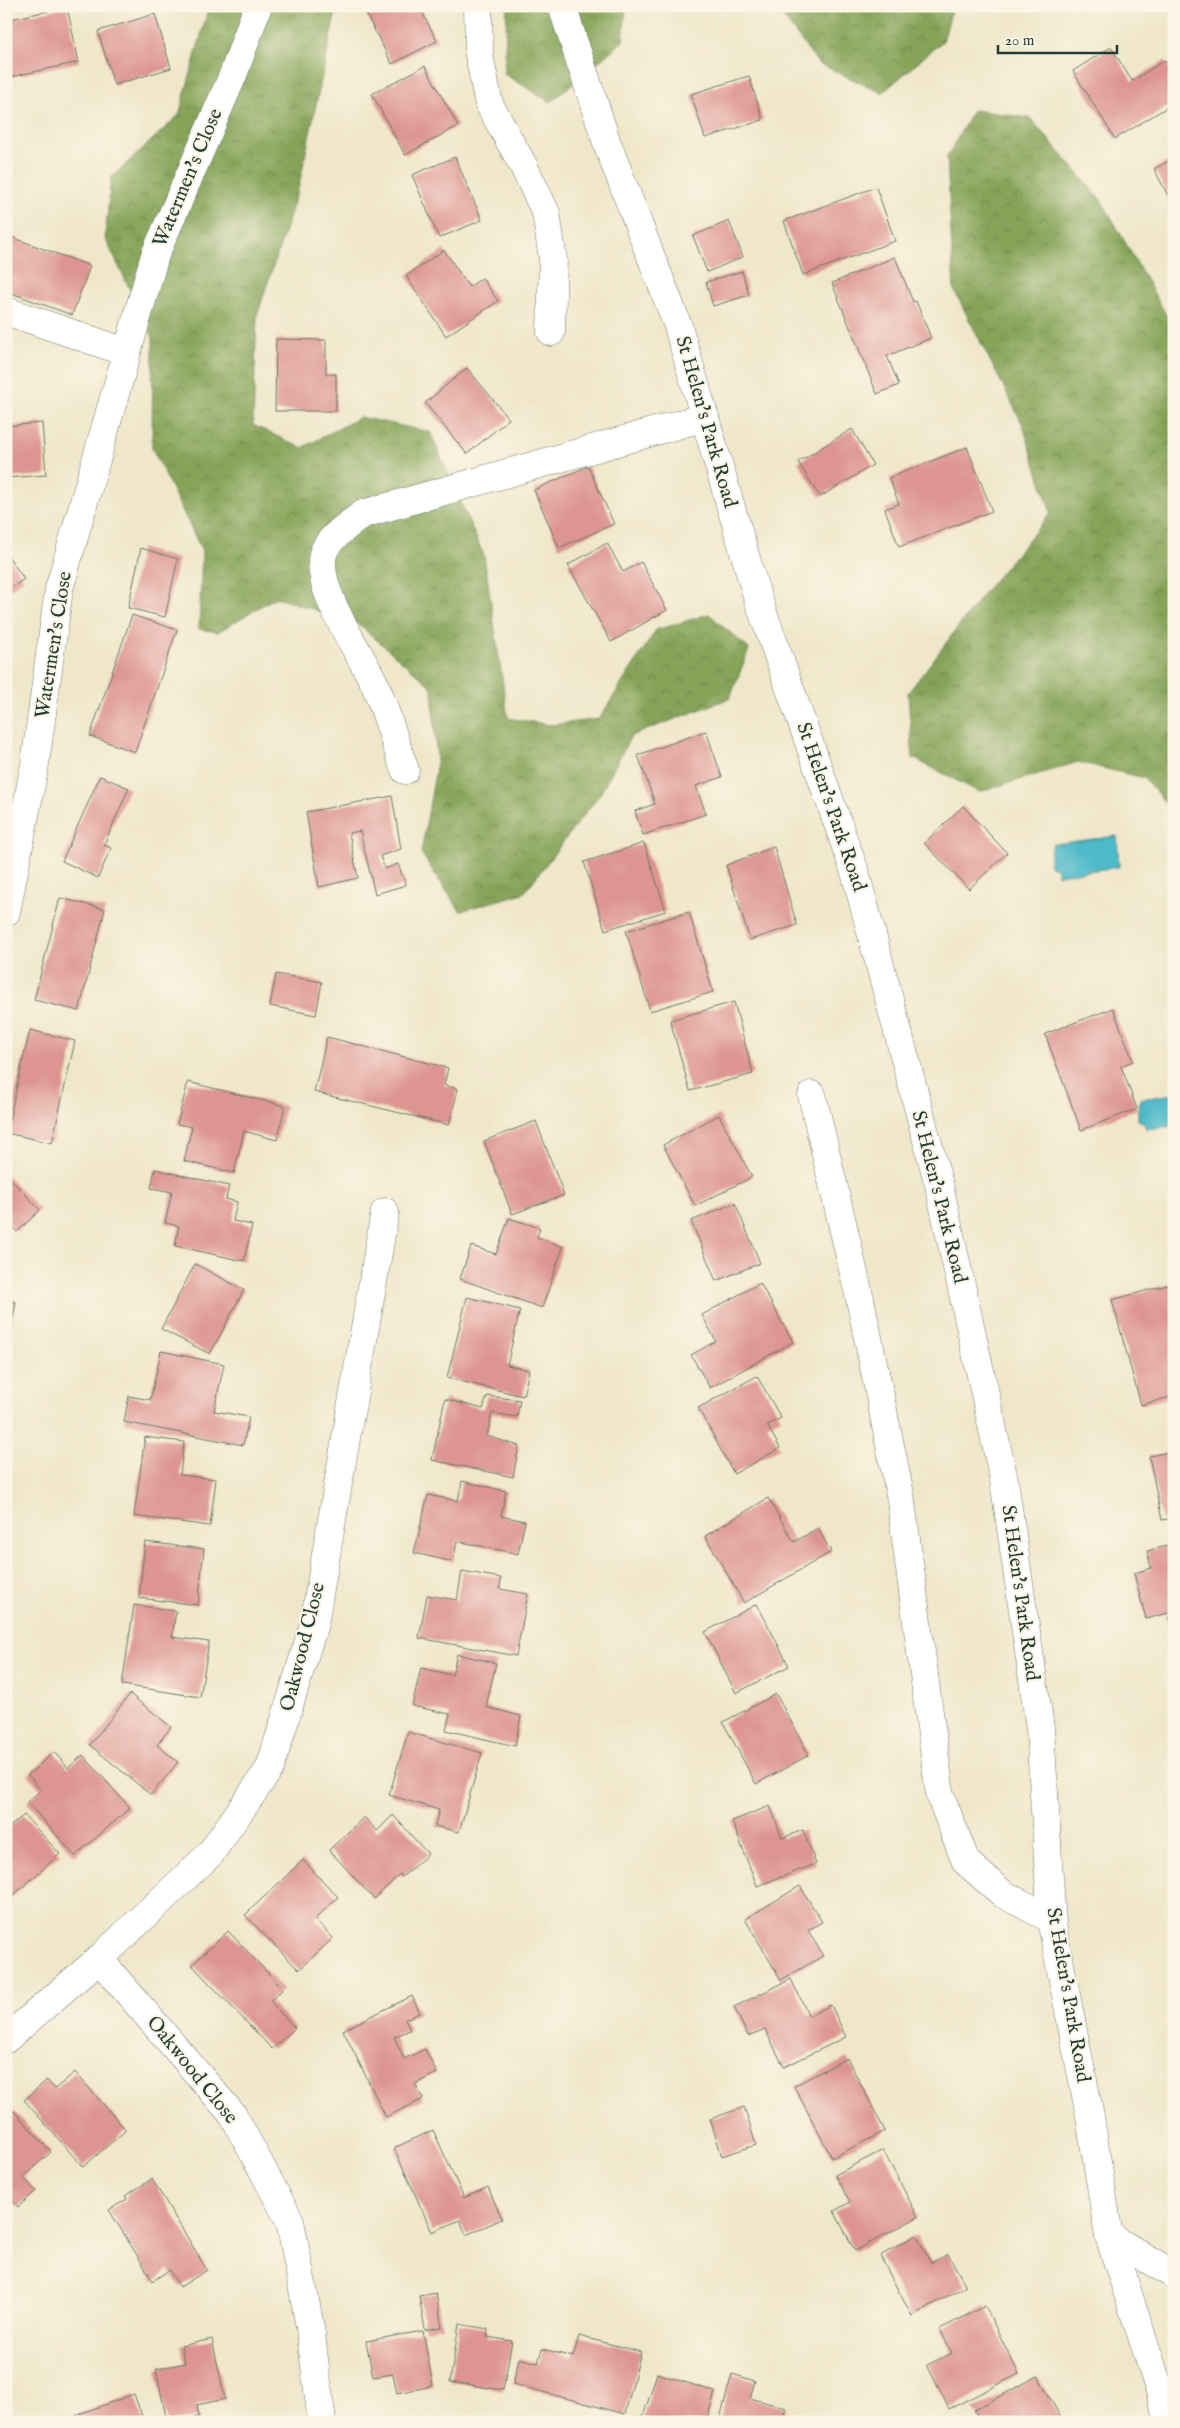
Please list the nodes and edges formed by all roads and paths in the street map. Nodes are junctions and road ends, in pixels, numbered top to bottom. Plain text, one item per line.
1 (258, 6) edge
2 (478, 6) edge
3 (562, 6) edge
4 (6, 311) edge
5 (551, 332) dead end
6 (126, 352) junction
7 (704, 417) junction
8 (405, 770) dead end
9 (6, 912) edge
10 (812, 1095) dead end
11 (384, 1212) dead end
12 (1051, 1919) junction
13 (99, 1959) junction
14 (6, 2039) edge
15 (1109, 2236) junction
16 (1174, 2275) edge
17 (322, 2422) edge
18 (1170, 2422) edge

1 - 6 street, Watermen's Close
2 - 5 street
3 - 7 street, St Helen's Park Road
4 - 6 street
6 - 9 street, Watermen's Close
7 - 8 street
7 - 12 street, St Helen's Park Road
10 - 12 street
11 - 13 street, Oakwood Close
12 - 15 street, St Helen's Park Road
13 - 14 street, Oakwood Close
13 - 17 street, Oakwood Close
15 - 16 street
15 - 18 street, St Helen's Park Road

